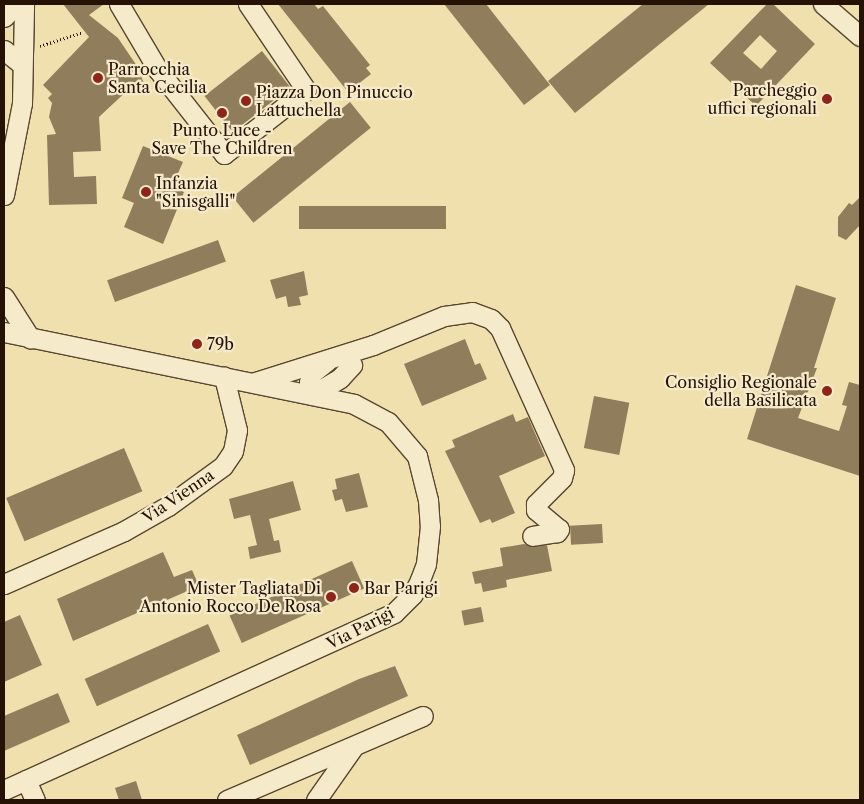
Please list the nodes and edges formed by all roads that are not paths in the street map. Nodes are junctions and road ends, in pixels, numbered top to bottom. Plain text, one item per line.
1 (16, 4) edge
2 (24, 4) edge
3 (119, 4) edge
4 (248, 4) edge
5 (823, 4) edge
6 (4, 17) edge
7 (860, 36) edge
8 (4, 50) edge
9 (21, 64) junction
10 (4, 195) edge
11 (4, 296) edge
12 (4, 332) edge
13 (30, 338) junction
14 (372, 345) junction
15 (334, 356) junction
16 (352, 365) junction
17 (224, 376) junction
18 (254, 383) junction
19 (312, 395) junction
20 (368, 411) junction
21 (532, 536) dead end
22 (4, 584) edge
23 (423, 716) dead end
24 (354, 746) junction
25 (26, 780) junction
26 (4, 790) edge
27 (12, 800) edge
28 (35, 800) edge
29 (227, 800) edge
30 (316, 800) edge

1 - 6 street
2 - 9 street
3 - 4 street
5 - 7 street
8 - 9 street
9 - 10 street
11 - 13 street
12 - 13 street
13 - 17 street
14 - 15 street
14 - 16 street
14 - 21 street
15 - 18 street
15 - 19 street
16 - 19 street
16 - 20 street
17 - 18 street, Via Parigi
17 - 22 street, Via Vienna
18 - 19 street, Via Parigi
19 - 20 street, Via Parigi
20 - 25 street, Via Parigi
23 - 24 street
24 - 29 street
24 - 30 street
25 - 26 street, Via Parigi
25 - 27 street
25 - 28 street

